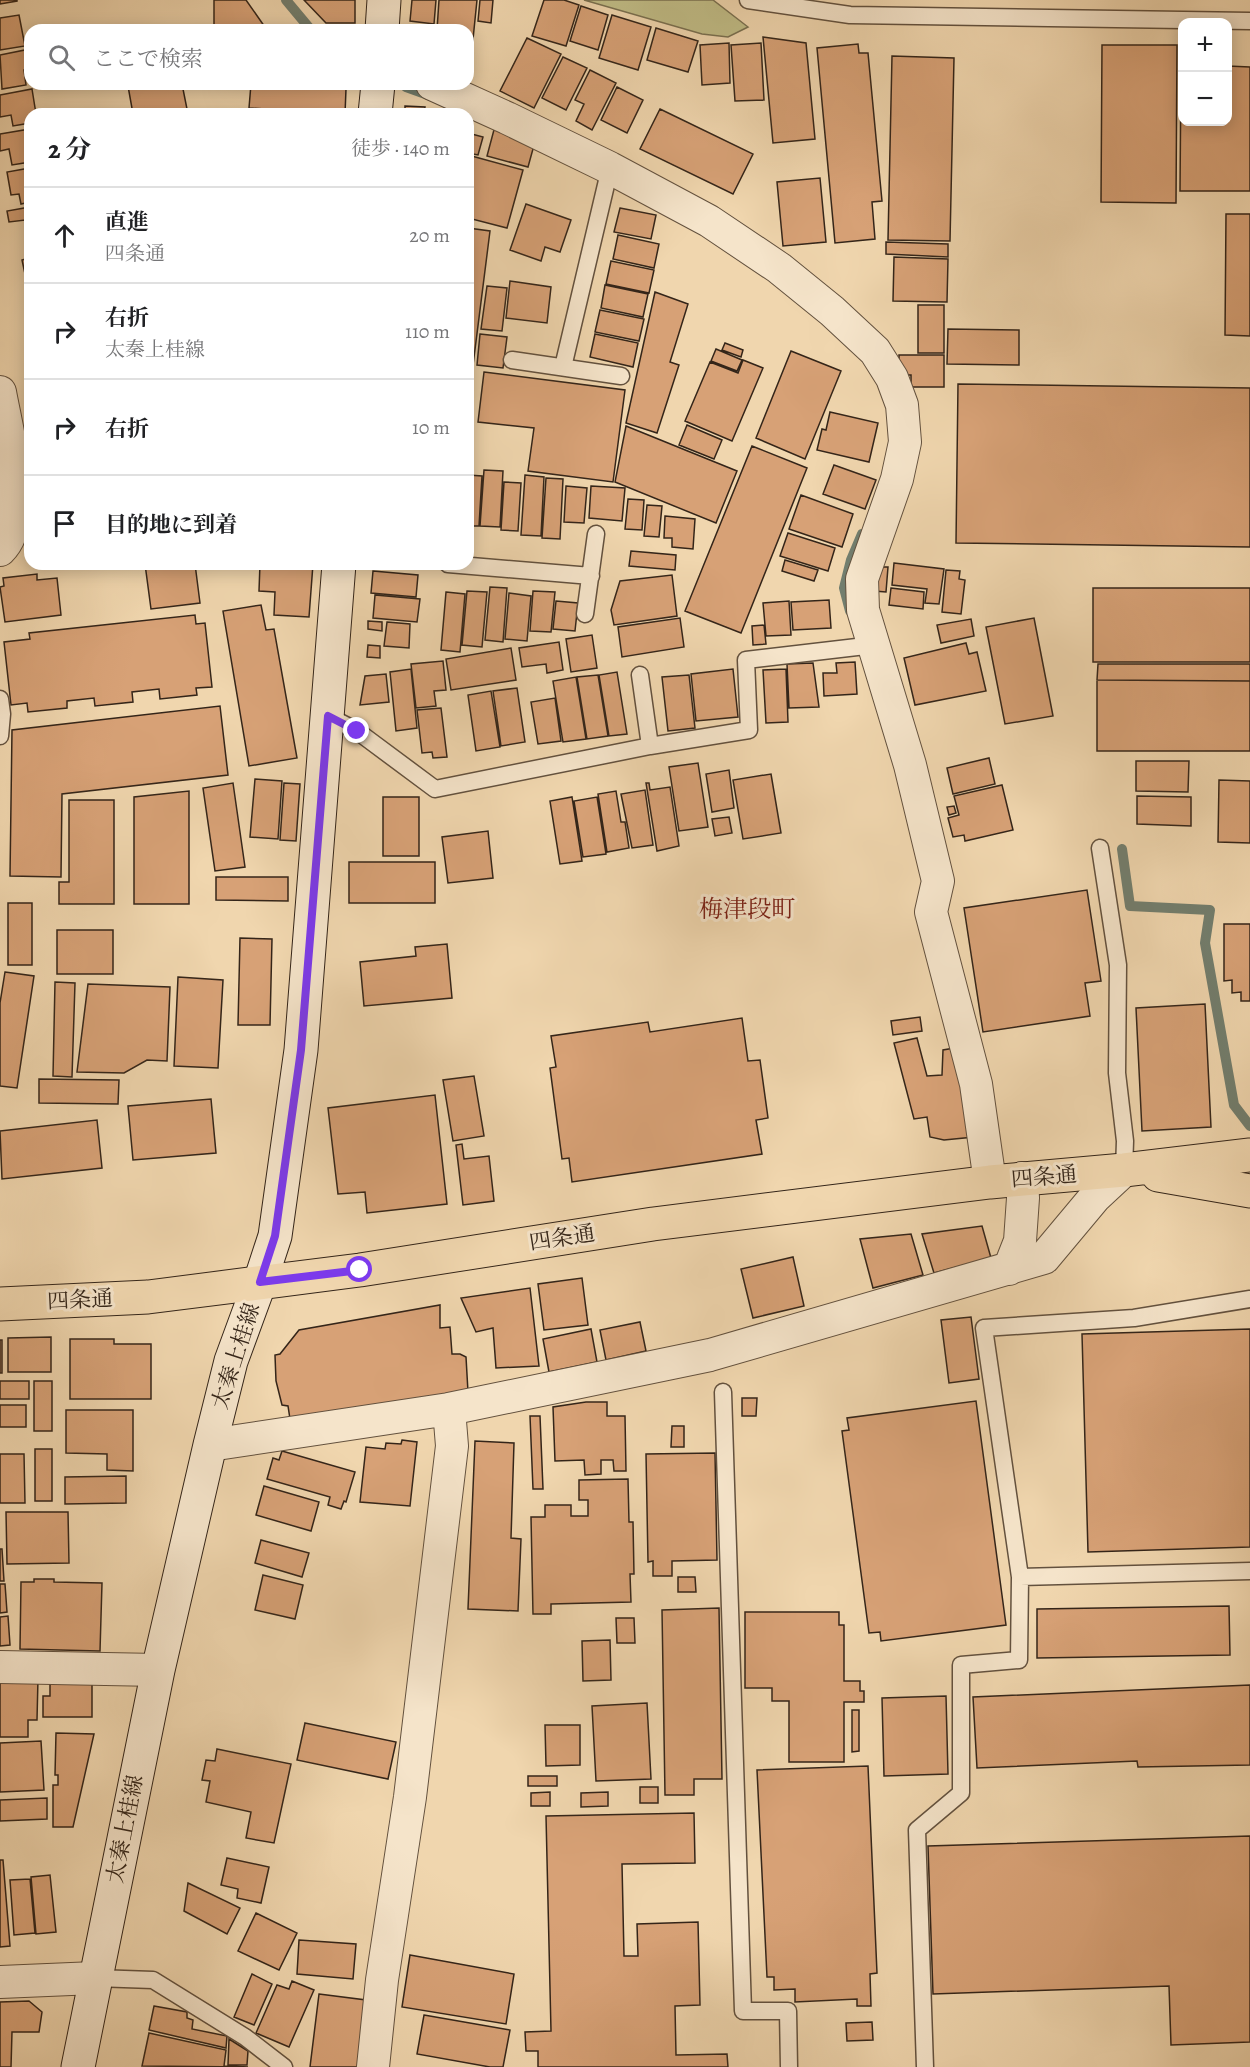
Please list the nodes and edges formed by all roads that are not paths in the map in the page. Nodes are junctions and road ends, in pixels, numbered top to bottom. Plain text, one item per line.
1 (384, 0) edge
2 (748, 0) edge
3 (1250, 21) edge
4 (382, 24) edge
5 (377, 90) edge
6 (445, 90) edge
7 (376, 108) edge
8 (610, 168) junction
9 (512, 360) dead end
10 (563, 367) junction
11 (621, 376) dead end
12 (0, 392) edge
13 (596, 534) dead end
14 (0, 550) edge
15 (474, 566) edge
16 (339, 570) edge
17 (591, 576) junction
18 (585, 614) dead end
19 (874, 645) junction
20 (640, 675) dead end
21 (0, 699) edge
22 (328, 716) junction
23 (0, 736) edge
24 (650, 746) junction
25 (1100, 848) dead end
26 (1250, 1155) edge
27 (1124, 1170) junction
28 (1022, 1178) junction
29 (990, 1182) junction
30 (1250, 1191) edge
31 (1009, 1269) junction
32 (260, 1282) junction
33 (1250, 1299) edge
34 (0, 1304) edge
35 (723, 1392) dead end
36 (449, 1409) junction
37 (210, 1445) junction
38 (1250, 1571) edge
39 (1020, 1577) junction
40 (0, 1667) edge
41 (158, 1670) junction
42 (95, 1978) junction
43 (0, 1982) edge
44 (78, 2067) edge
45 (284, 2067) edge
46 (373, 2067) edge
47 (789, 2067) edge
48 (925, 2067) edge

1 - 4 main road
2 - 3 lane
5 - 7 main road
6 - 8 street
8 - 10 lane
8 - 19 street
9 - 10 lane
10 - 11 lane
12 - 14 street
13 - 17 lane
15 - 17 lane
16 - 22 main road, 太秦上桂線
17 - 18 lane
19 - 24 lane
19 - 29 street
20 - 24 lane
21 - 23 lane
22 - 24 lane
22 - 32 main road, 太秦上桂線
25 - 27 lane
26 - 27 main road, 四条通
27 - 28 main road, 四条通
27 - 30 main road, 四条通
27 - 31 street
28 - 29 main road, 四条通
28 - 31 street
29 - 32 main road, 四条通
31 - 36 street
32 - 34 main road, 四条通
32 - 37 main road, 太秦上桂線
33 - 39 lane
35 - 47 lane
36 - 37 street
36 - 46 street
37 - 41 main road, 太秦上桂線
38 - 39 lane
39 - 48 lane
40 - 41 street
41 - 42 main road, 太秦上桂線
42 - 43 street
42 - 44 main road, 太秦上桂線
42 - 45 lane

